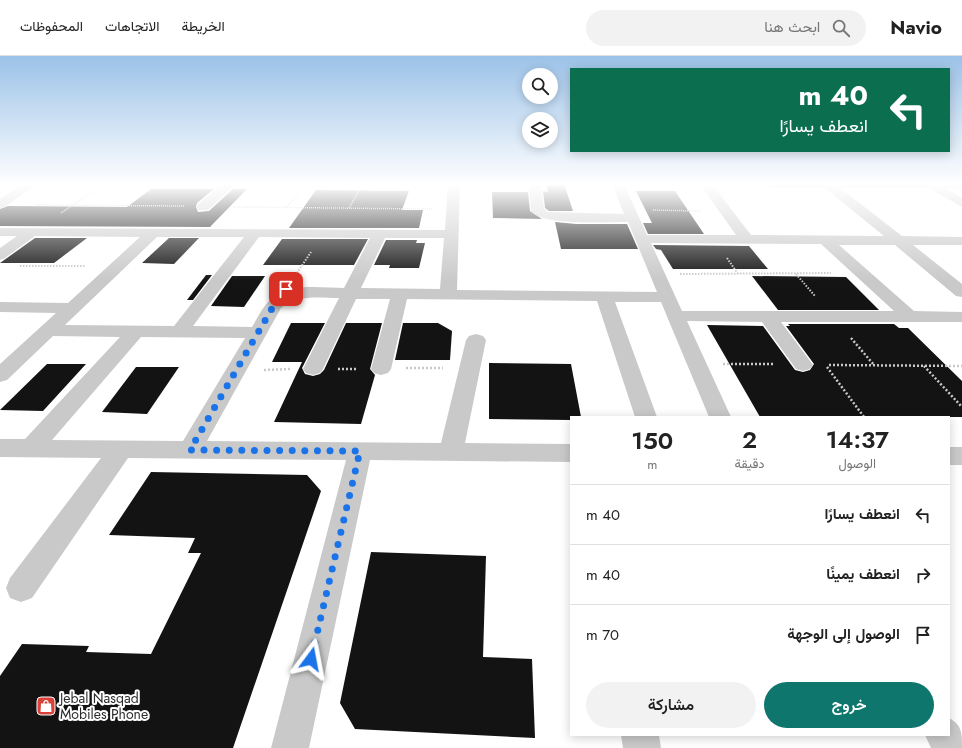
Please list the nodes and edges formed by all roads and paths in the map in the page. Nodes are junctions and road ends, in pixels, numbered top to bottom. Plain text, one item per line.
1 (56, 216) edge
2 (452, 216) edge
3 (551, 216) edge
4 (573, 216) edge
5 (632, 216) edge
6 (730, 216) edge
7 (868, 216) edge
8 (0, 232) edge
9 (32, 232) junction
10 (154, 232) junction
11 (255, 233) junction
12 (323, 233) junction
13 (380, 234) junction
14 (451, 234) junction
15 (642, 239) junction
16 (747, 240) junction
17 (825, 240) junction
18 (898, 241) junction
19 (962, 241) edge
20 (0, 255) edge
21 (16, 266) dead end
22 (117, 266) junction
23 (862, 273) junction
24 (657, 274) junction
25 (962, 292) edge
26 (350, 293) junction
27 (400, 294) junction
28 (448, 294) junction
29 (604, 296) junction
30 (667, 297) junction
31 (279, 301) junction
32 (0, 307) edge
33 (73, 308) junction
34 (676, 316) junction
35 (767, 316) junction
36 (909, 316) junction
37 (962, 317) edge
38 (48, 330) junction
39 (136, 332) junction
40 (179, 332) junction
41 (258, 333) junction
42 (476, 340) dead end
43 (803, 365) dead end
44 (826, 365) dead end
45 (924, 366) dead end
46 (470, 368) junction
47 (313, 369) junction
48 (381, 369) junction
49 (236, 370) junction
50 (0, 375) edge
51 (962, 407) edge
52 (646, 416) edge
53 (720, 416) edge
54 (863, 416) edge
55 (0, 448) edge
56 (31, 448) junction
57 (121, 449) junction
58 (190, 450) junction
59 (360, 451) junction
60 (452, 452) junction
61 (570, 453) edge
62 (950, 456) edge
63 (962, 456) edge
64 (21, 588) dead end
65 (640, 736) edge
66 (945, 736) edge
67 (290, 748) edge
68 (642, 748) edge
69 (952, 748) edge

1 - 9 path
2 - 14 street
3 - 4 street
5 - 15 street
6 - 16 street
7 - 18 street
8 - 9 street
9 - 10 street
9 - 20 street
10 - 11 street
10 - 22 street
11 - 12 street
11 - 40 street
12 - 13 street
12 - 31 path
13 - 14 street
13 - 26 street
14 - 28 street
15 - 16 street
15 - 24 street
16 - 17 street
17 - 18 street
17 - 23 street
18 - 19 street
18 - 25 street
21 - 22 path
22 - 33 street
23 - 24 path
23 - 36 street
24 - 30 street
26 - 27 street
26 - 31 street
26 - 47 street
27 - 28 street
27 - 48 street
28 - 29 street
29 - 30 street
29 - 52 street
30 - 34 street
31 - 41 street
32 - 33 street
33 - 38 street
34 - 35 street
34 - 53 street
35 - 36 street
35 - 43 street
36 - 37 street
38 - 39 street
38 - 50 street
39 - 40 street
39 - 56 street
40 - 41 street
41 - 49 street
42 - 46 street
44 - 54 path
45 - 51 path
46 - 48 path
46 - 60 street
47 - 48 path
47 - 49 path
49 - 58 street
55 - 56 street
56 - 57 street
57 - 58 street
57 - 64 street
58 - 59 street
59 - 60 street
59 - 67 street
60 - 61 street
62 - 63 street
65 - 68 street
66 - 69 street

